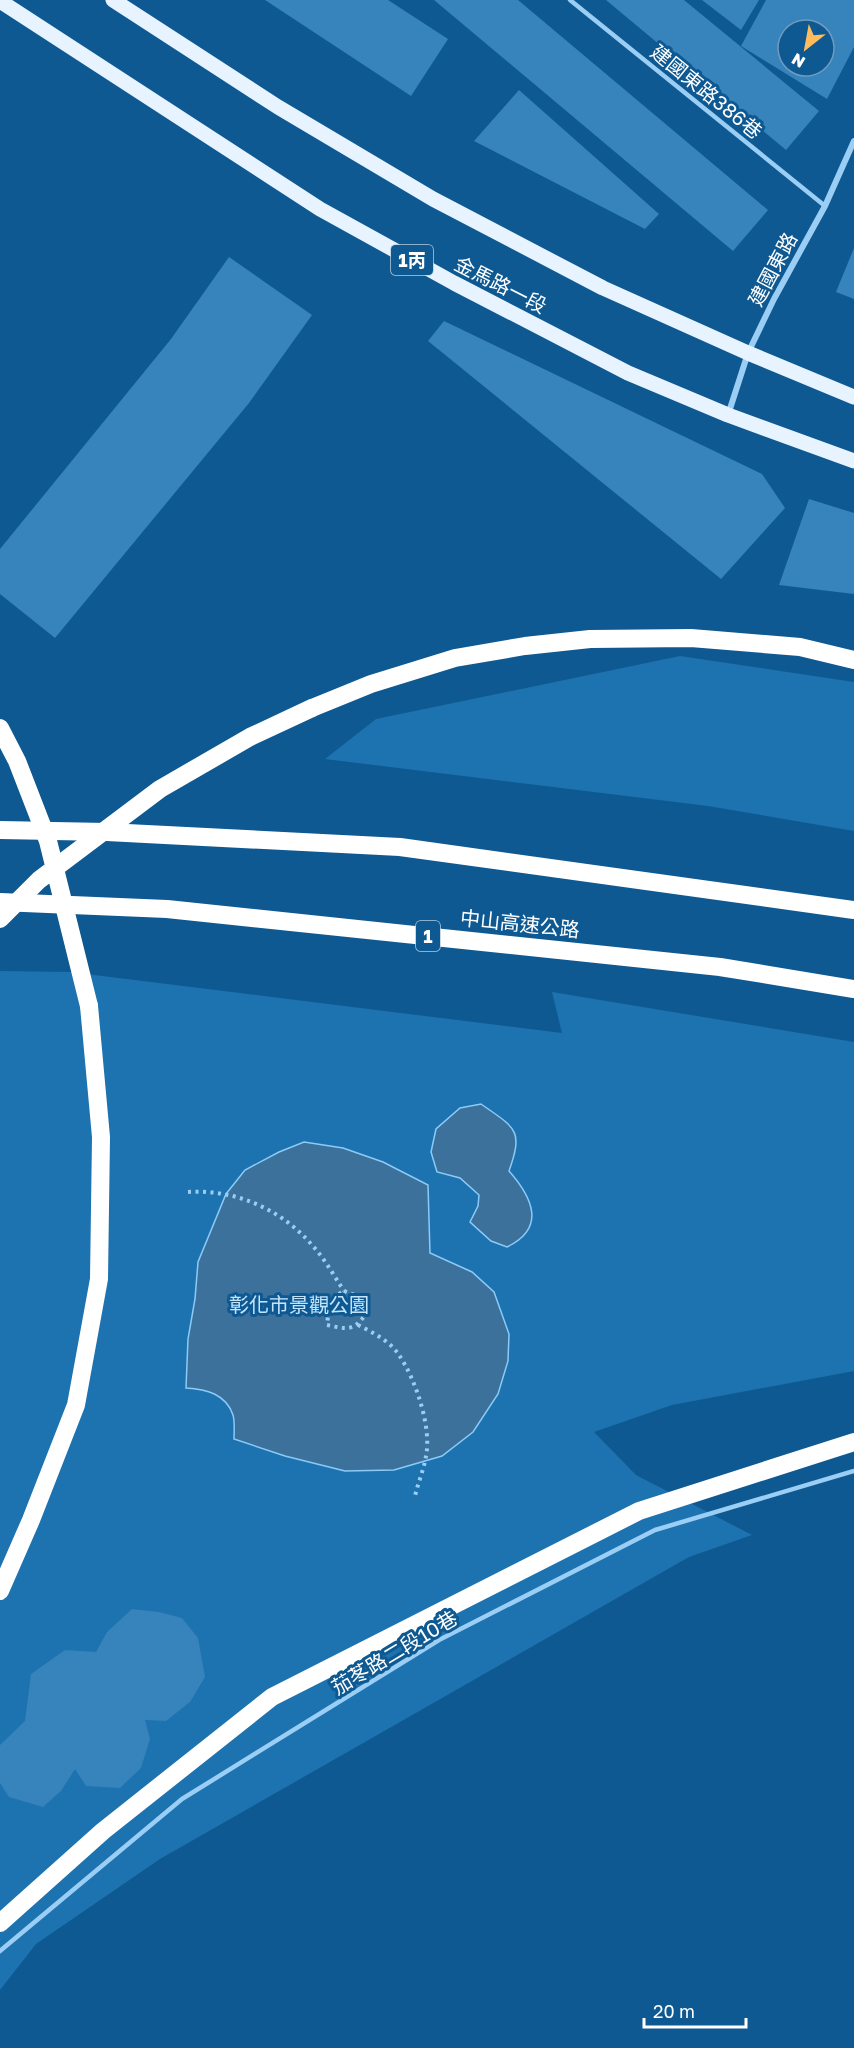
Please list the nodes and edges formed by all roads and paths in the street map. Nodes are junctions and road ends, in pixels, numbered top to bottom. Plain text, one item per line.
1 (112, 0) edge
2 (570, 0) edge
3 (0, 1) edge
4 (854, 141) edge
5 (825, 206) junction
6 (748, 353) junction
7 (854, 397) edge
8 (728, 416) junction
9 (854, 461) edge
10 (854, 660) edge
11 (0, 728) edge
12 (0, 830) edge
13 (0, 902) edge
14 (854, 910) edge
15 (0, 920) edge
16 (854, 990) edge
17 (188, 1192) dead end
18 (344, 1291) junction
19 (358, 1325) junction
20 (854, 1442) edge
21 (854, 1471) edge
22 (415, 1496) dead end
23 (0, 1591) edge
24 (0, 1923) edge
25 (0, 1951) edge

1 - 6 main road
2 - 5 lane, 建國東路386巷
3 - 8 main road, 金馬路一段 / 1丙
4 - 5 street, 建國東路
5 - 6 street, 建國東路
6 - 7 main road
6 - 8 street, 建國東路
8 - 9 main road, 金馬路一段 / 1丙
10 - 15 highway, bridge
11 - 23 highway, bridge
12 - 14 highway, bridge
13 - 16 highway, 中山高速公路 / 1, bridge
17 - 18 path
18 - 19 path
18 - 19 path
19 - 22 path
20 - 24 highway
21 - 25 lane, 茄苳路二段10巷

